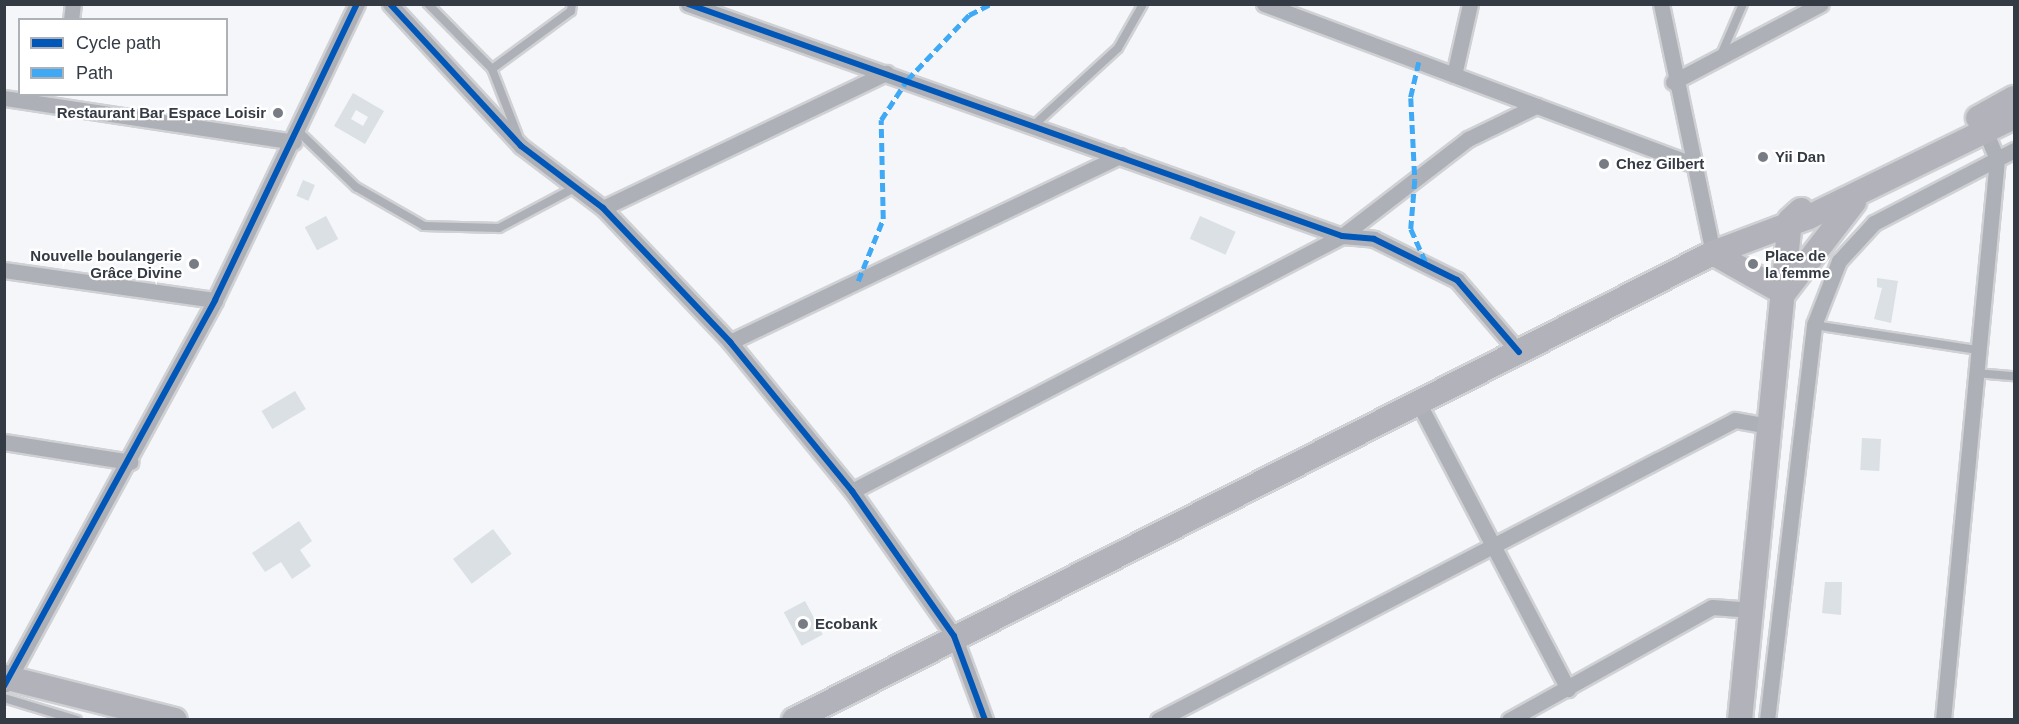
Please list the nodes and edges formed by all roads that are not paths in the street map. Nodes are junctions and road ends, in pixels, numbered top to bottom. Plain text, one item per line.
1 (357, 4) edge
2 (390, 4) edge
3 (428, 4) edge
4 (572, 4) edge
5 (688, 4) edge
6 (1143, 4) edge
7 (1470, 4) edge
8 (1661, 4) edge
9 (1743, 4) edge
10 (1821, 4) edge
11 (1272, 6) edge
12 (1719, 58) junction
13 (492, 69) junction
14 (886, 73) junction
15 (1454, 75) junction
16 (1673, 82) junction
17 (4, 98) edge
18 (2014, 98) edge
19 (59, 100) edge
20 (1536, 106) junction
21 (2014, 117) edge
22 (1982, 125) junction
23 (1033, 126) junction
24 (296, 136) junction
25 (521, 146) junction
26 (2014, 150) edge
27 (1120, 156) junction
28 (1996, 159) junction
29 (1692, 164) junction
30 (1880, 183) junction
31 (577, 187) junction
32 (603, 208) junction
33 (1790, 220) junction
34 (1342, 236) junction
35 (1713, 253) junction
36 (4, 270) edge
37 (1785, 293) junction
38 (215, 300) junction
39 (1814, 325) junction
40 (730, 342) junction
41 (1978, 350) junction
42 (1519, 352) junction
43 (1976, 373) junction
44 (2014, 376) edge
45 (1418, 402) junction
46 (1770, 426) junction
47 (4, 442) edge
48 (130, 462) junction
49 (852, 491) junction
50 (1492, 546) junction
51 (1753, 610) junction
52 (954, 636) junction
53 (6, 685) edge
54 (1568, 689) junction
55 (77, 720) edge
56 (175, 720) edge
57 (794, 720) edge
58 (985, 720) edge
59 (1158, 720) edge
60 (1509, 720) edge
61 (1740, 720) edge
62 (1767, 720) edge
63 (1943, 720) edge

1 - 24 street
2 - 25 street
3 - 13 lane
4 - 13 lane
5 - 14 street
6 - 23 lane
7 - 15 street
8 - 16 street
9 - 12 lane
10 - 12 street
11 - 15 street
12 - 16 street
13 - 25 lane
14 - 23 street
14 - 32 street
15 - 20 street
16 - 29 street
17 - 19 street
18 - 22 main road
19 - 24 street
20 - 29 street
20 - 34 street
21 - 22 main road
22 - 28 street
22 - 30 main road
22 - 33 main road
23 - 27 street
24 - 31 lane
24 - 38 street
25 - 31 street
26 - 28 street
27 - 34 street
27 - 40 street
28 - 39 street
28 - 41 street
29 - 35 street
30 - 33 main road
30 - 37 main road
31 - 32 street
32 - 40 street
33 - 35 main road
33 - 37 main road
34 - 42 street
34 - 49 street
35 - 37 main road
35 - 42 main road
36 - 38 street
37 - 46 main road
38 - 48 street
39 - 41 lane
39 - 62 street
40 - 49 street
41 - 43 street
42 - 45 main road
43 - 44 lane
43 - 63 street
45 - 50 street
45 - 52 main road
46 - 50 street
46 - 51 main road
47 - 48 street
48 - 53 street
49 - 52 street
50 - 54 street
50 - 59 street
51 - 54 street
51 - 61 main road
52 - 57 main road
52 - 58 street
53 - 55 lane
53 - 56 main road
54 - 60 street

